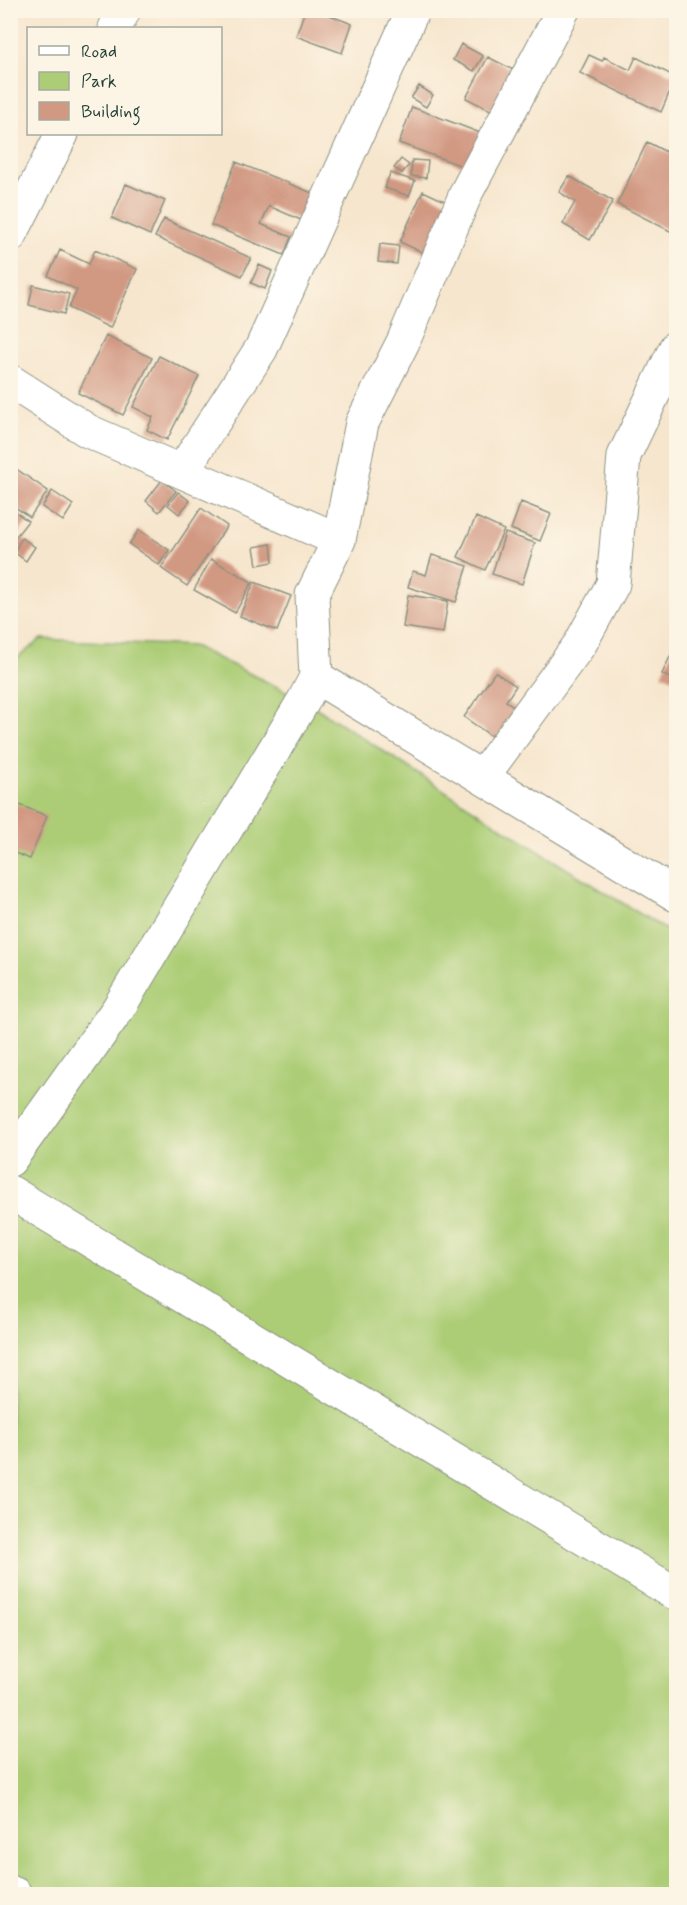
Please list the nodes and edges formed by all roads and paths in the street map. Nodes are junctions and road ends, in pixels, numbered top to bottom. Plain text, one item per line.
1 (124, 10) edge
2 (413, 10) edge
3 (563, 10) edge
4 (116, 27) edge
5 (61, 135) edge
6 (10, 236) edge
7 (676, 346) edge
8 (10, 381) edge
9 (182, 471) junction
10 (339, 540) junction
11 (316, 677) junction
12 (483, 776) junction
13 (676, 895) edge
14 (10, 1160) edge
15 (10, 1192) edge
16 (676, 1594) edge
17 (10, 1892) edge
18 (15, 1894) edge

1 - 4 street
2 - 9 street
3 - 10 street
5 - 6 street
7 - 12 street
8 - 9 street
9 - 10 street
10 - 11 street
11 - 12 street
11 - 14 street
12 - 13 street
15 - 16 street
17 - 18 street

